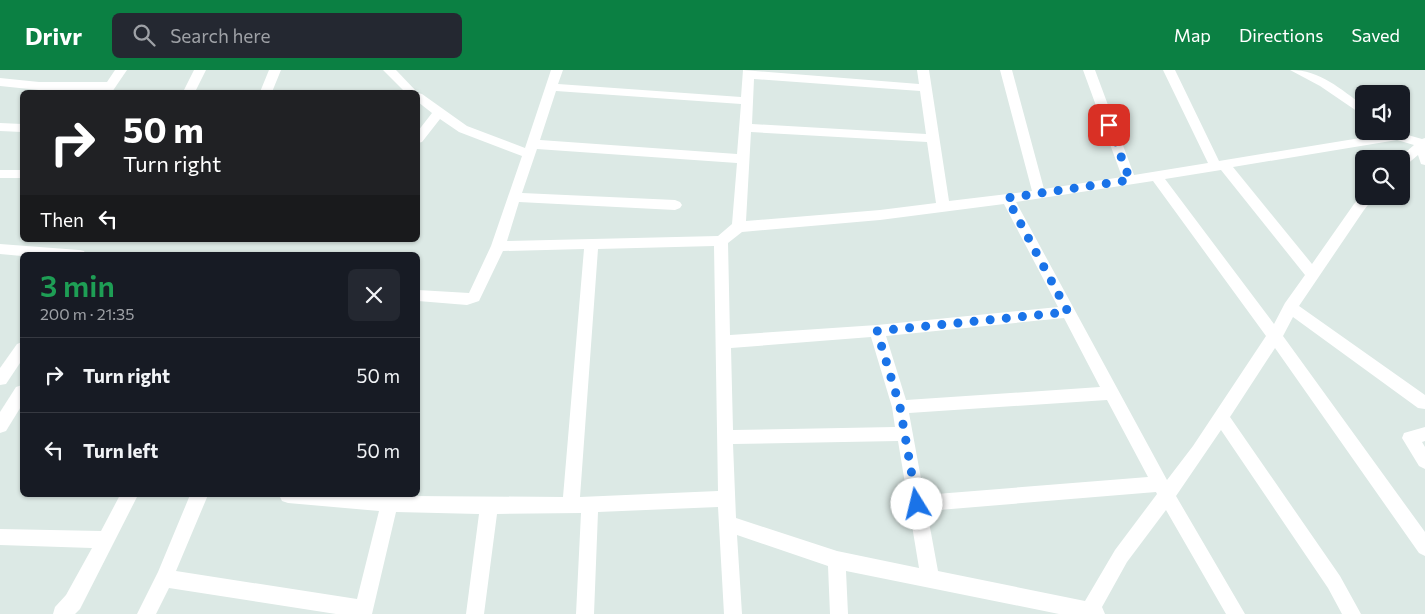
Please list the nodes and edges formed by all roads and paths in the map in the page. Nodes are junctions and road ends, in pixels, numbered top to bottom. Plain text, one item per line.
1 (121, 70) edge
2 (200, 70) edge
3 (275, 70) edge
4 (557, 70) edge
5 (923, 70) edge
6 (1006, 70) edge
7 (1089, 70) edge
8 (1169, 70) edge
9 (1296, 70) edge
10 (392, 71) edge
11 (748, 73) edge
12 (0, 82) edge
13 (551, 87) junction
14 (926, 88) junction
15 (108, 89) edge
16 (190, 90) edge
17 (267, 90) edge
18 (408, 90) edge
19 (420, 99) edge
20 (747, 101) junction
21 (1355, 105) edge
22 (439, 112) junction
23 (0, 127) edge
24 (20, 128) edge
25 (746, 128) junction
26 (420, 136) edge
27 (933, 138) junction
28 (1410, 138) edge
29 (1361, 140) edge
30 (1423, 142) edge
31 (530, 149) junction
32 (1410, 154) edge
33 (744, 159) junction
34 (1425, 160) edge
35 (1220, 166) junction
36 (0, 174) edge
37 (20, 174) edge
38 (1156, 176) junction
39 (1130, 180) junction
40 (1038, 194) junction
41 (514, 197) junction
42 (1007, 198) junction
43 (675, 205) dead end
44 (1360, 205) edge
45 (943, 206) junction
46 (739, 227) junction
47 (721, 242) junction
48 (590, 244) junction
49 (498, 246) junction
50 (0, 249) edge
51 (40, 252) edge
52 (1312, 274) junction
53 (420, 296) edge
54 (1290, 306) junction
55 (1068, 312) junction
56 (877, 331) junction
57 (1274, 335) junction
58 (724, 342) junction
59 (20, 351) edge
60 (1, 379) edge
61 (20, 384) edge
62 (1425, 389) edge
63 (1111, 393) junction
64 (20, 395) edge
65 (1425, 403) edge
66 (900, 407) junction
67 (1221, 417) junction
68 (0, 426) edge
69 (906, 434) junction
70 (1425, 434) edge
71 (726, 437) junction
72 (1425, 461) edge
73 (1164, 489) junction
74 (127, 497) edge
75 (198, 497) edge
76 (301, 497) edge
77 (727, 499) junction
78 (389, 504) junction
79 (917, 504) junction
80 (590, 505) junction
81 (571, 506) junction
82 (489, 507) junction
83 (727, 524) junction
84 (0, 537) edge
85 (105, 540) junction
86 (1425, 547) edge
87 (837, 560) junction
88 (164, 578) junction
89 (930, 579) junction
90 (363, 612) edge
91 (1091, 613) edge
92 (62, 614) edge
93 (146, 614) edge
94 (474, 614) edge
95 (585, 614) edge
96 (733, 614) edge
97 (839, 614) edge
98 (1236, 614) edge
99 (1352, 614) edge

1 - 15 street
2 - 16 street
3 - 17 street
4 - 13 street
5 - 14 street
6 - 40 street
7 - 39 street
8 - 35 street
9 - 21 street
10 - 18 street
11 - 14 street
11 - 20 street
12 - 15 street
13 - 20 street
13 - 31 street
14 - 27 street
19 - 22 street
20 - 25 street
22 - 26 street
22 - 31 street
23 - 24 street
25 - 27 street
25 - 33 street
27 - 45 street
28 - 30 street
29 - 35 street
30 - 32 street
30 - 34 street
31 - 33 street
31 - 41 street
33 - 46 street
35 - 38 street
35 - 52 street
36 - 37 street
38 - 39 street
38 - 57 street
39 - 40 street
40 - 42 street
41 - 43 street
41 - 49 street
42 - 45 street
42 - 55 street
44 - 52 street
45 - 46 street
46 - 47 street
47 - 48 street
47 - 58 street
48 - 49 street
48 - 81 street
49 - 53 street
50 - 51 street
52 - 54 street
54 - 57 street
54 - 65 street
55 - 56 street
55 - 63 street
56 - 58 street
56 - 66 street
57 - 67 street
57 - 86 street
58 - 71 street
59 - 60 street
60 - 61 street
62 - 65 street
63 - 66 street
63 - 73 street
64 - 68 street
66 - 69 street
67 - 73 street
67 - 99 street
69 - 71 street
69 - 79 street
70 - 72 street
71 - 77 street
73 - 79 street
73 - 91 street
73 - 98 street
74 - 85 street
75 - 88 street
76 - 78 street
77 - 80 street
77 - 83 street
78 - 82 street
78 - 90 street
79 - 89 street
80 - 81 street
80 - 95 street
81 - 82 street
82 - 94 street
83 - 87 street
83 - 96 street
84 - 85 street
85 - 92 street
87 - 89 street
87 - 97 street
88 - 90 street
88 - 93 street
89 - 91 street

